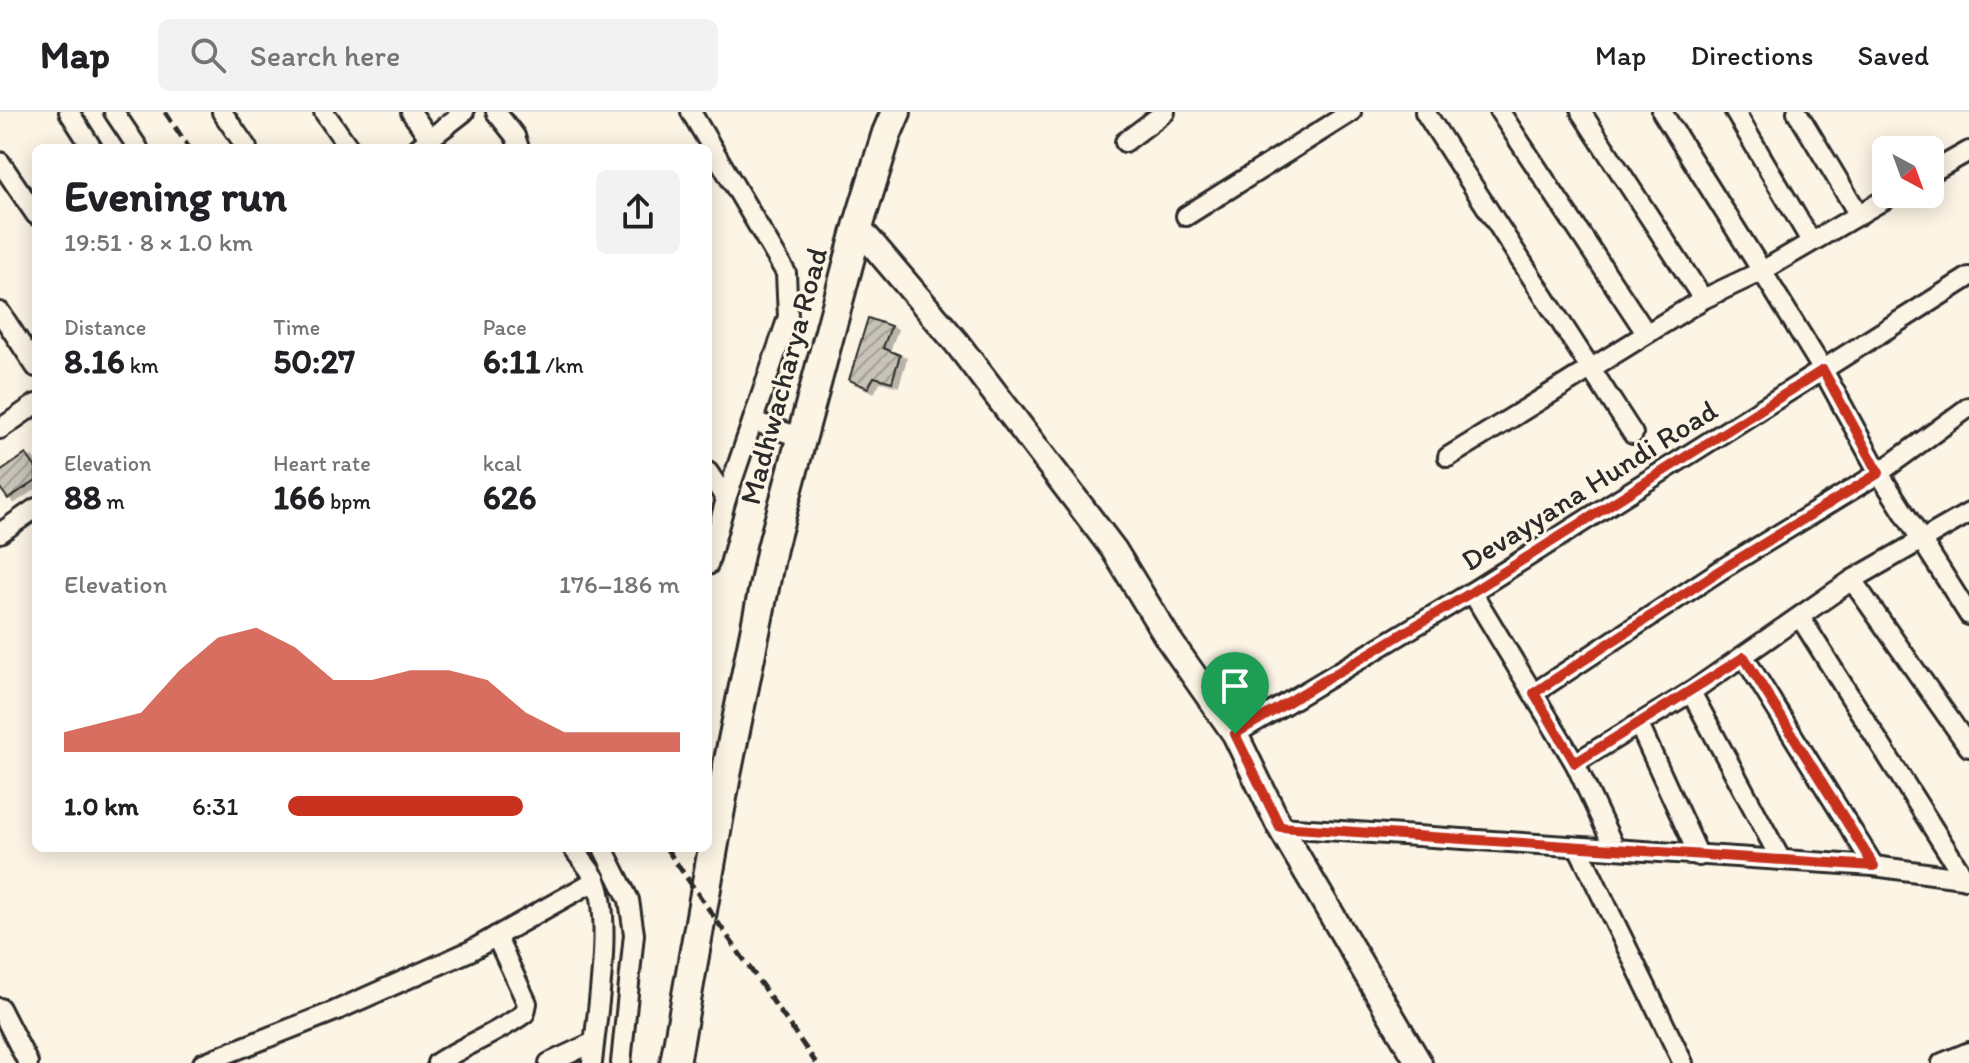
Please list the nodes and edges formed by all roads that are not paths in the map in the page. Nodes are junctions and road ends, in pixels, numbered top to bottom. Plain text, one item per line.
1 (69, 112) edge
2 (114, 112) edge
3 (222, 112) edge
4 (324, 112) edge
5 (411, 112) edge
6 (464, 112) edge
7 (496, 112) edge
8 (691, 112) edge
9 (896, 112) edge
10 (916, 112) edge
11 (1165, 112) edge
12 (1316, 112) edge
13 (1351, 112) edge
14 (1425, 112) edge
15 (1500, 112) edge
16 (1581, 112) edge
17 (1662, 112) edge
18 (1735, 112) edge
19 (1797, 112) edge
20 (1326, 128) junction
21 (1125, 142) dead end
22 (89, 144) edge
23 (135, 144) edge
24 (244, 144) edge
25 (346, 144) edge
26 (424, 144) edge
27 (518, 144) edge
28 (710, 144) edge
29 (712, 148) edge
30 (1969, 151) edge
31 (0, 162) edge
32 (1944, 165) edge
33 (874, 181) junction
34 (1872, 207) edge
35 (32, 209) edge
36 (1859, 215) junction
37 (1186, 216) dead end
38 (858, 227) junction
39 (1811, 241) junction
40 (1762, 271) junction
41 (1969, 277) edge
42 (1703, 299) junction
43 (3, 325) edge
44 (1646, 333) junction
45 (32, 362) edge
46 (1590, 367) junction
47 (1823, 370) junction
48 (32, 407) edge
49 (1969, 407) edge
50 (753, 421) junction
51 (0, 429) edge
52 (1633, 434) dead end
53 (802, 438) junction
54 (1448, 457) dead end
55 (1879, 473) junction
56 (712, 478) edge
57 (726, 499) junction
58 (32, 511) edge
59 (1969, 513) edge
60 (0, 533) edge
61 (1922, 539) junction
62 (712, 550) edge
63 (1852, 580) junction
64 (1472, 592) junction
65 (1969, 615) edge
66 (1800, 617) junction
67 (1744, 657) junction
68 (1691, 692) junction
69 (1534, 693) junction
70 (1639, 725) junction
71 (1235, 734) junction
72 (1969, 747) edge
73 (1575, 763) junction
74 (713, 810) edge
75 (1280, 827) junction
76 (1578, 847) junction
77 (1615, 849) junction
78 (576, 852) edge
79 (605, 852) edge
80 (707, 852) edge
81 (1699, 856) junction
82 (1781, 860) junction
83 (1874, 866) junction
84 (1967, 879) edge
85 (596, 880) junction
86 (496, 936) junction
87 (0, 1008) edge
88 (594, 1042) junction
89 (1969, 1052) edge
90 (28, 1063) edge
91 (203, 1063) edge
92 (437, 1063) edge
93 (549, 1063) edge
94 (592, 1063) edge
95 (621, 1063) edge
96 (675, 1063) edge
97 (1419, 1063) edge
98 (1683, 1063) edge
99 (1942, 1063) edge

1 - 22 street
2 - 23 street
3 - 24 street
4 - 25 street
5 - 26 street
6 - 26 street
7 - 27 street
8 - 28 street
9 - 33 main road, Madhwacharya Road
10 - 33 main road, Madhwacharya Road
11 - 21 street
12 - 20 street
13 - 20 street
14 - 46 street
15 - 44 street
16 - 42 street
17 - 40 street
18 - 39 street
19 - 36 street
20 - 37 street
29 - 50 street
30 - 32 street
31 - 35 street
33 - 38 main road, Madhwacharya Road
34 - 36 street
36 - 39 street
38 - 53 main road, Madhwacharya Road
38 - 71 street
39 - 40 street
40 - 42 street
40 - 47 street
41 - 47 street, Devayyana Hundi Road
42 - 44 street
43 - 45 street
44 - 46 street
46 - 52 street
46 - 54 street
47 - 55 street
47 - 64 street, Devayyana Hundi Road
48 - 51 street
49 - 55 street
50 - 53 street
50 - 57 street
53 - 74 main road, Madhwacharya Road
55 - 61 street
55 - 69 street
56 - 57 street
57 - 62 street
58 - 60 street
59 - 61 street
61 - 63 street
61 - 65 street
63 - 66 street
63 - 72 street
64 - 69 street
64 - 71 street, Devayyana Hundi Road
66 - 67 street
66 - 84 street
67 - 68 street
67 - 83 street
68 - 70 street
68 - 82 street
69 - 73 street
70 - 73 street
70 - 81 street
71 - 75 street
73 - 77 street
75 - 76 street
75 - 97 street
76 - 77 street
76 - 98 street
77 - 81 street
78 - 85 street
79 - 95 street
80 - 96 main road, Madhwacharya Road
81 - 82 street
82 - 83 street
83 - 84 street
85 - 86 street
85 - 88 street
86 - 91 street
86 - 92 street
87 - 90 street
88 - 93 street
88 - 94 street
89 - 99 street

